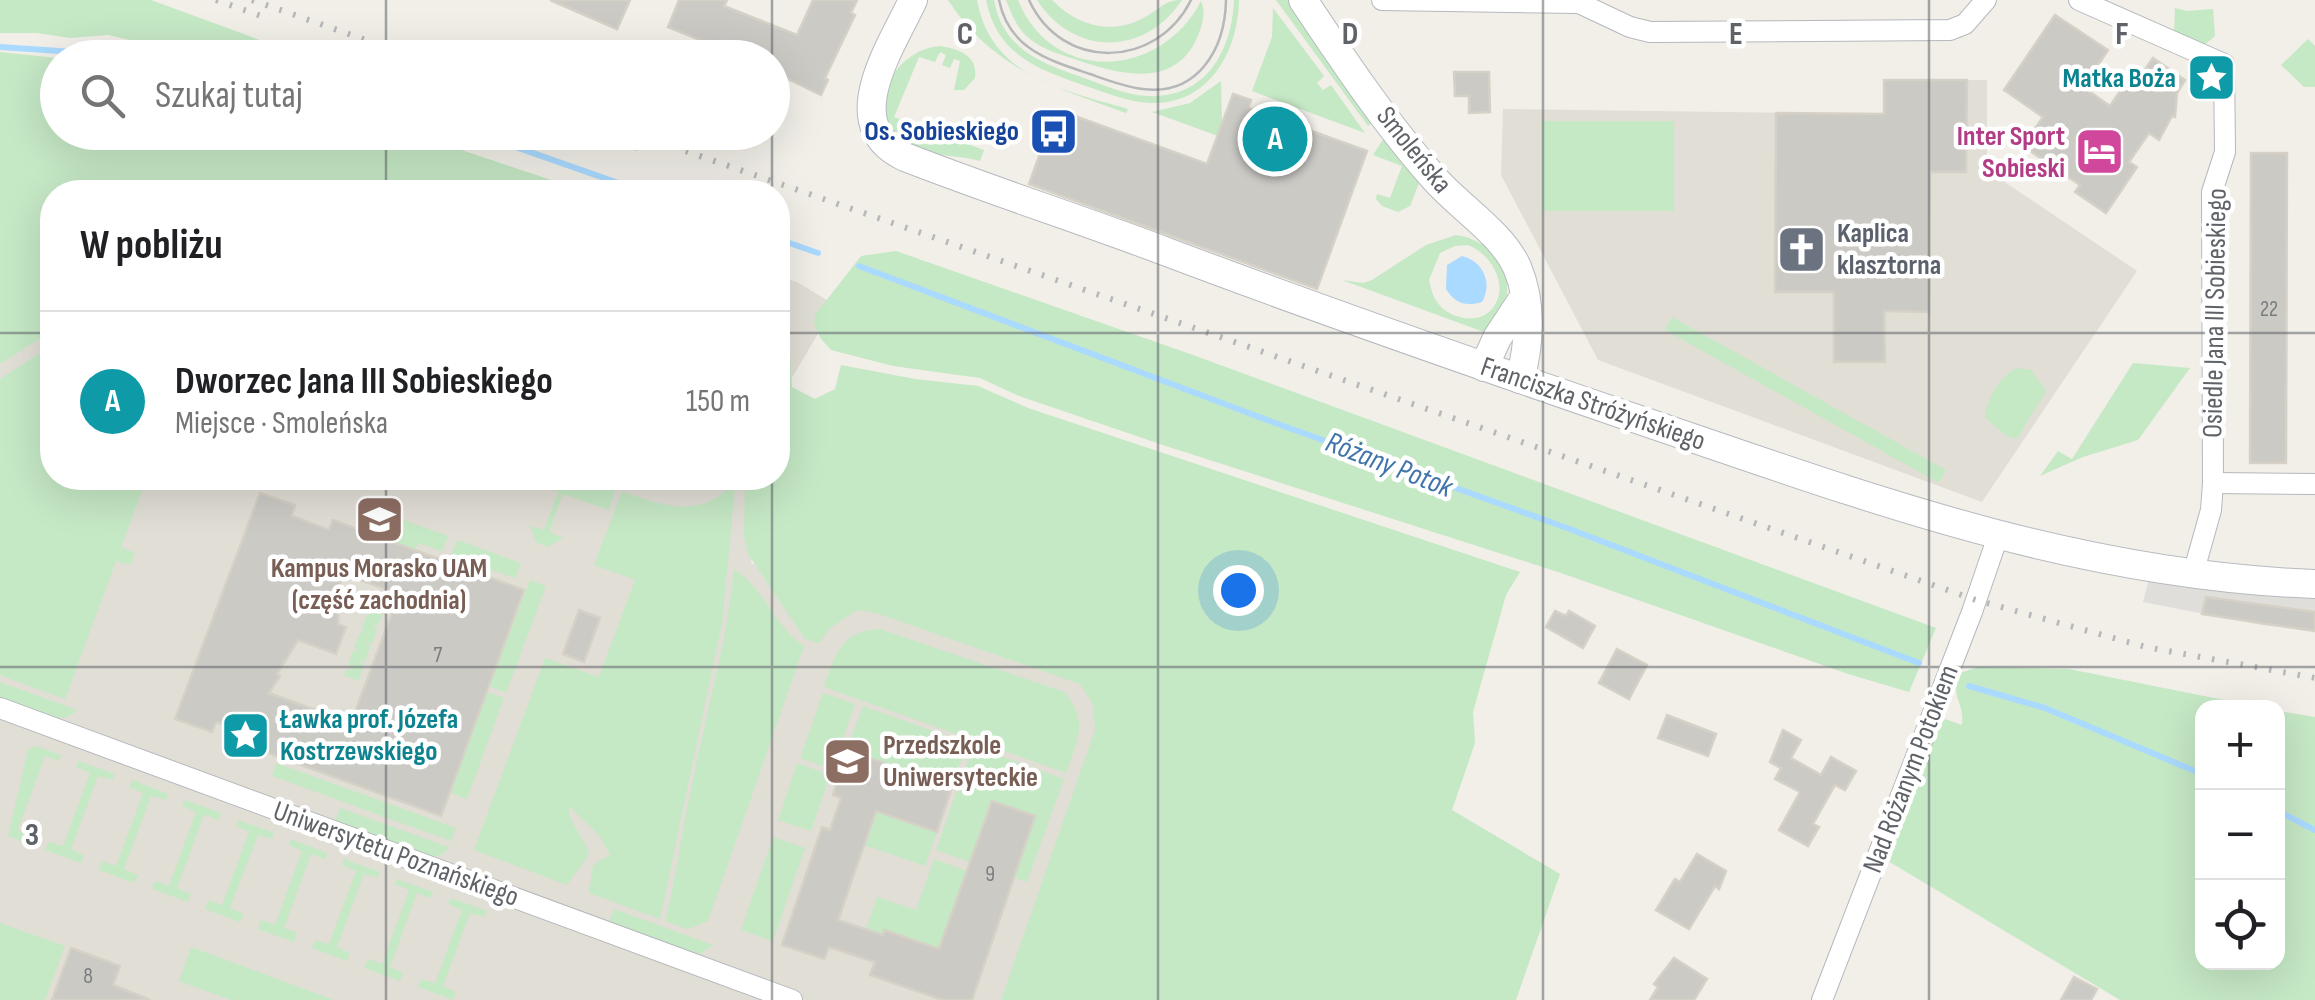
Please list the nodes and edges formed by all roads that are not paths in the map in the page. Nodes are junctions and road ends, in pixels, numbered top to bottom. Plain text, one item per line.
1 (913, 0) edge
2 (1382, 0) edge
3 (1986, 0) edge
4 (2079, 0) edge
5 (1588, 2) edge
6 (1311, 3) edge
7 (1524, 297) junction
8 (1484, 367) junction
9 (1520, 379) junction
10 (2213, 483) junction
11 (2315, 484) edge
12 (1998, 536) junction
13 (2193, 574) junction
14 (2315, 584) edge
15 (0, 708) edge
16 (792, 1000) edge
17 (1822, 1000) edge

1 - 8 street, Franciszka Stróżyńskiego
2 - 5 street
3 - 5 street
4 - 10 street, Osiedle Jana III Sobieskiego
6 - 7 street, Smoleńska
7 - 8 street
7 - 9 street, Smoleńska
8 - 9 street, Franciszka Stróżyńskiego
9 - 12 street, Franciszka Stróżyńskiego
10 - 11 street
10 - 13 street, Osiedle Jana III Sobieskiego
12 - 13 street, Franciszka Stróżyńskiego
12 - 17 street, Nad Różanym Potokiem
13 - 14 street, Franciszka Stróżyńskiego
15 - 16 street, Uniwersytetu Poznańskiego

